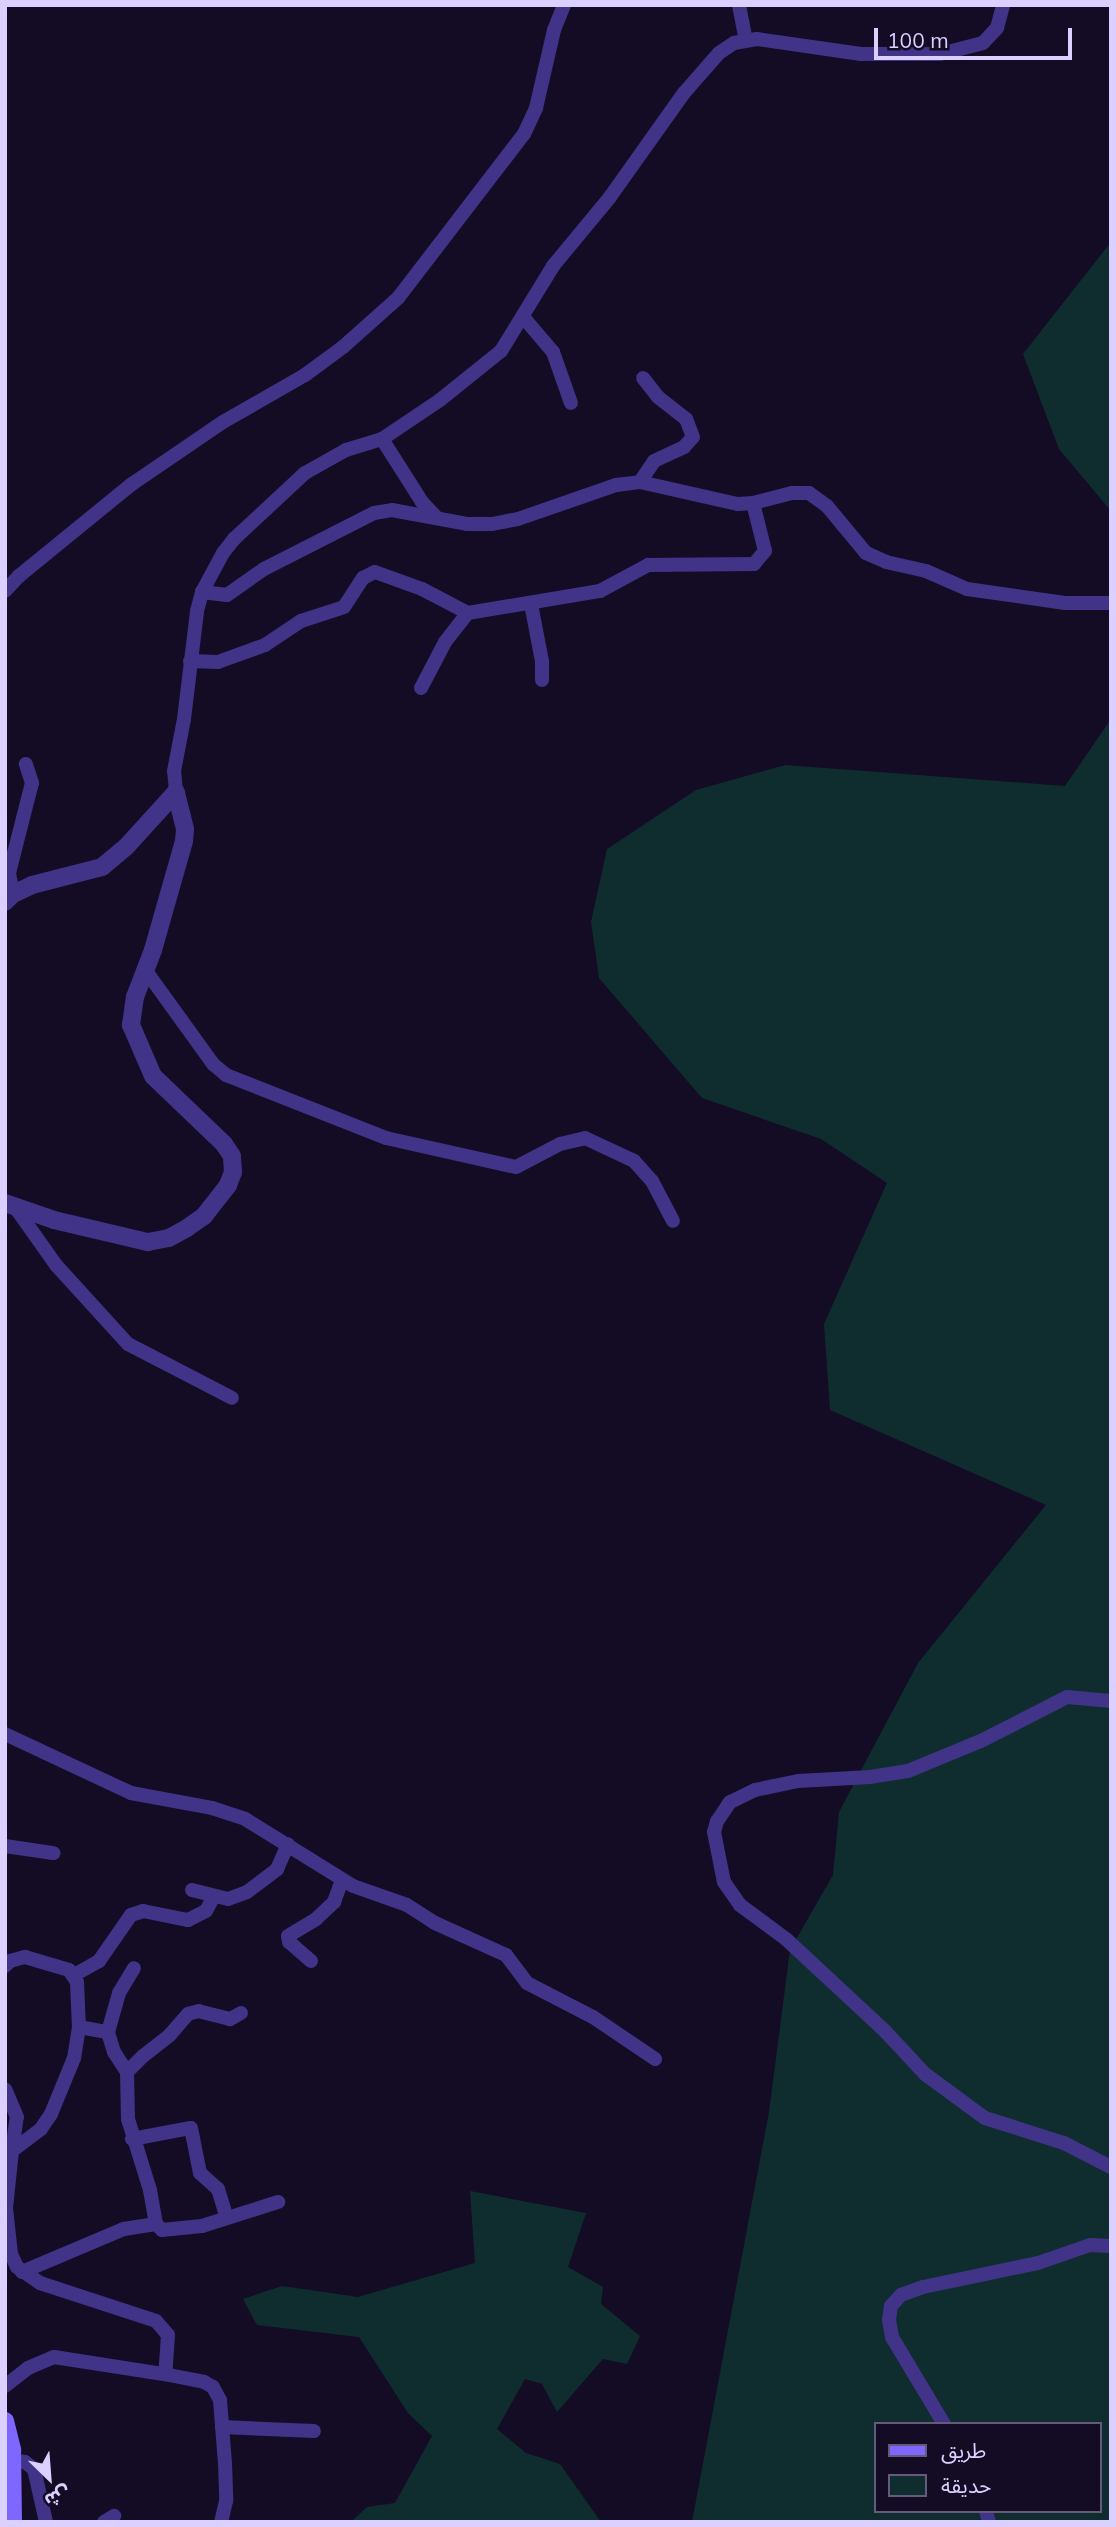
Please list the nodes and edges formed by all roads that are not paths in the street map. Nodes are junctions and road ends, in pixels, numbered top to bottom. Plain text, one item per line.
1 (564, 5) edge
2 (739, 5) edge
3 (1003, 5) edge
4 (746, 40) junction
5 (524, 318) junction
6 (643, 378) dead end
7 (571, 403) dead end
8 (382, 439) junction
9 (640, 482) junction
10 (753, 503) junction
11 (438, 519) junction
12 (5, 591) edge
13 (202, 592) junction
14 (1111, 603) edge
15 (531, 604) junction
16 (468, 613) junction
17 (190, 661) junction
18 (542, 680) dead end
19 (421, 688) dead end
20 (26, 764) dead end
21 (176, 792) junction
22 (9, 898) edge
23 (146, 971) junction
24 (10, 1205) edge
25 (673, 1221) dead end
26 (232, 1398) dead end
27 (1111, 1701) edge
28 (5, 1734) edge
29 (288, 1844) junction
30 (5, 1846) edge
31 (53, 1853) dead end
32 (342, 1880) junction
33 (192, 1890) dead end
34 (214, 1896) junction
35 (311, 1961) dead end
36 (5, 1966) edge
37 (134, 1968) dead end
38 (74, 1975) junction
39 (241, 2013) dead end
40 (79, 2027) junction
41 (108, 2032) junction
42 (655, 2059) dead end
43 (127, 2072) junction
44 (5, 2089) edge
45 (132, 2139) junction
46 (12, 2151) junction
47 (1111, 2167) edge
48 (6, 2201) edge
49 (278, 2202) dead end
50 (226, 2216) junction
51 (156, 2224) junction
52 (1111, 2246) edge
53 (22, 2272) junction
54 (165, 2374) junction
55 (5, 2386) edge
56 (5, 2422) edge
57 (943, 2422) edge
58 (222, 2427) junction
59 (314, 2431) dead end
60 (12, 2460) junction
61 (13, 2522) edge
62 (46, 2522) edge
63 (221, 2522) edge

1 - 12 street
2 - 4 street
3 - 4 street
4 - 5 street
5 - 7 street
5 - 8 street
6 - 9 street
8 - 11 street
8 - 13 street
9 - 10 street
9 - 11 street
10 - 14 street
10 - 15 street
11 - 13 street
13 - 17 street
15 - 16 street
15 - 18 street
16 - 17 street
16 - 19 street
17 - 21 street
20 - 22 street
21 - 22 street
21 - 23 street
23 - 24 street
23 - 25 street
24 - 26 street
27 - 47 street
28 - 29 street
29 - 32 street
29 - 34 street
30 - 31 street
32 - 35 street
32 - 42 street
33 - 34 street
34 - 38 street
36 - 38 street
37 - 41 street
38 - 40 street
39 - 43 street
40 - 41 street
40 - 46 street
41 - 43 street
43 - 45 street
44 - 46 street
45 - 50 street
45 - 51 street
46 - 48 street
48 - 53 street
49 - 50 street
50 - 51 street
51 - 53 street
52 - 57 street
53 - 54 street
54 - 55 street
54 - 58 street
56 - 60 main road
58 - 59 street
58 - 63 street
60 - 61 main road
60 - 62 street

